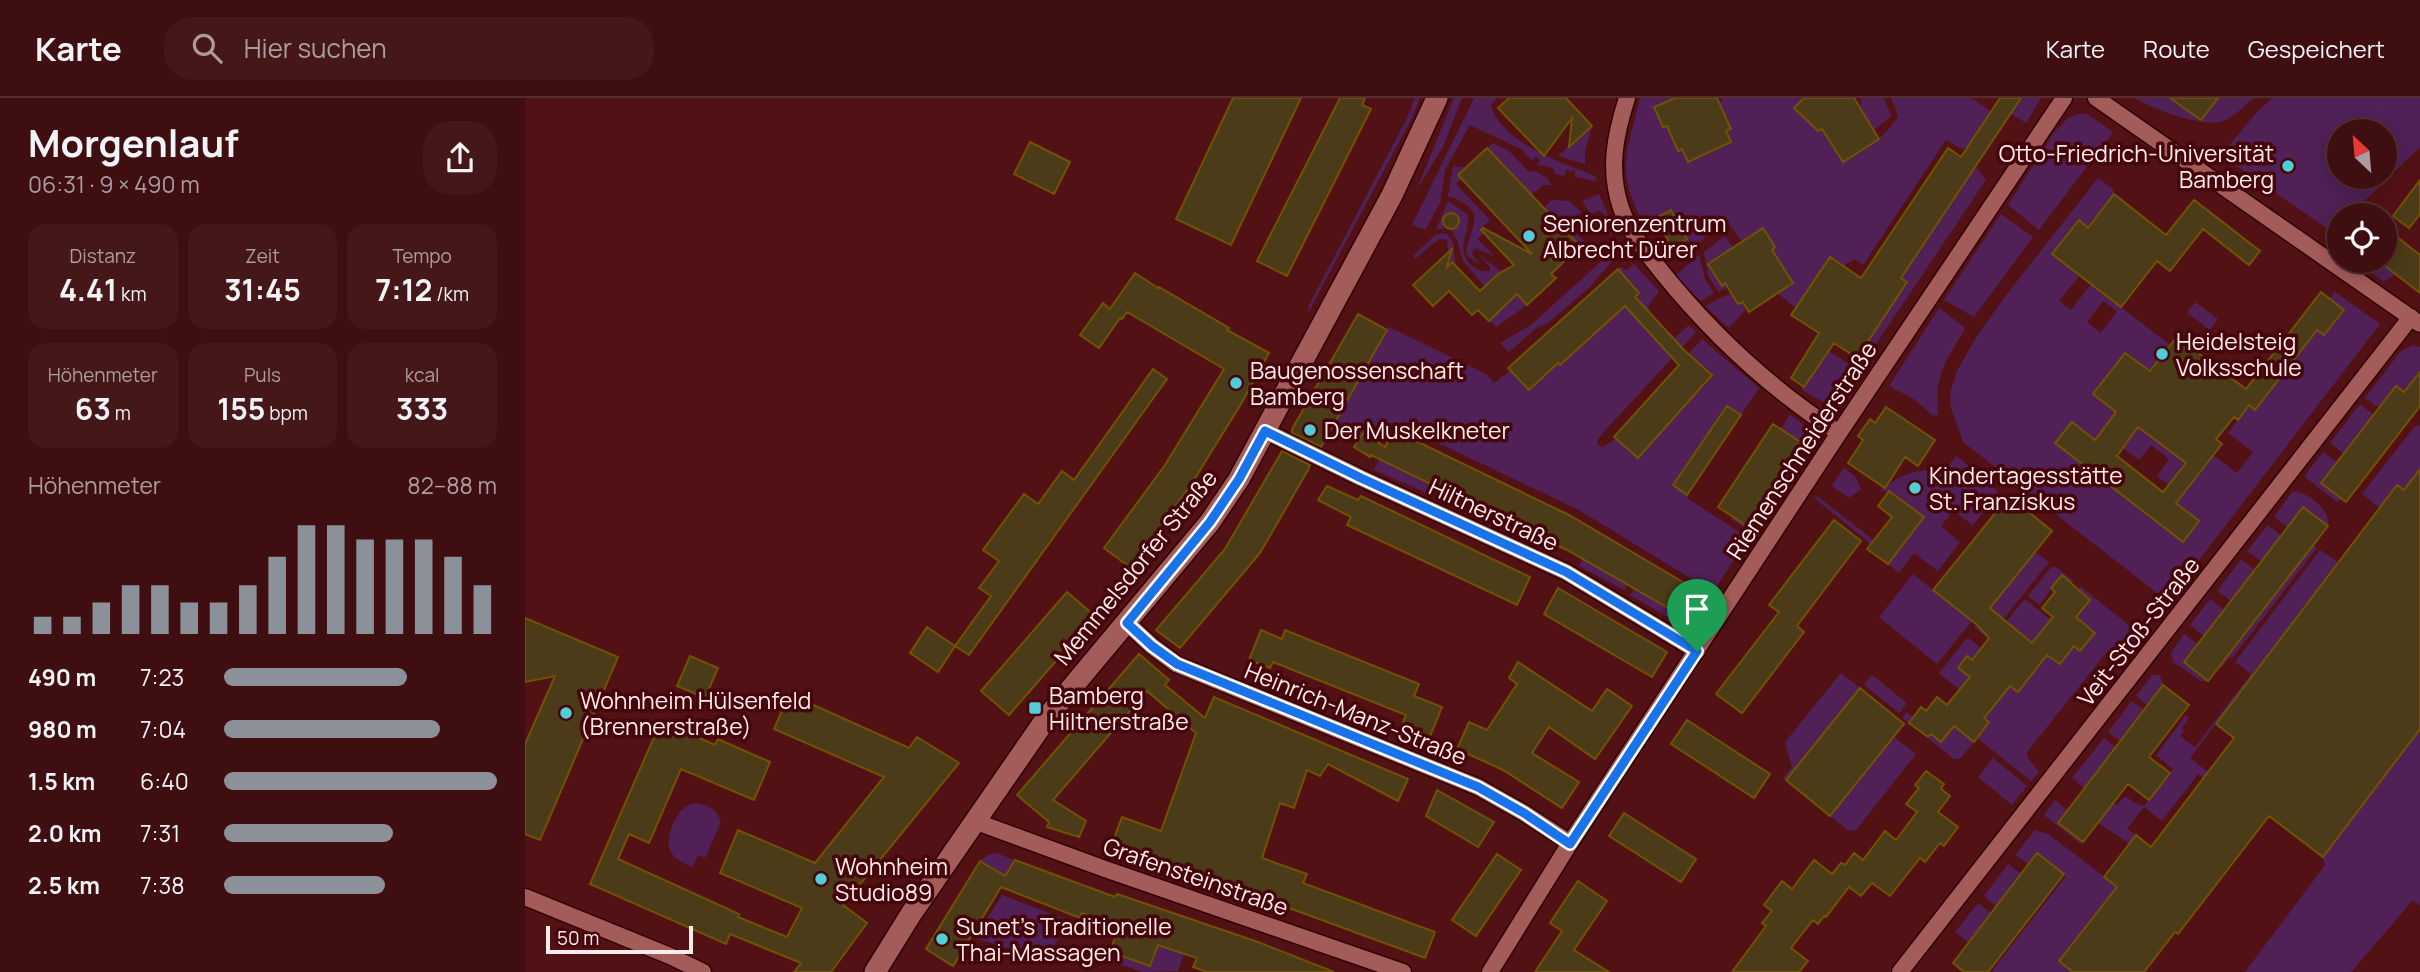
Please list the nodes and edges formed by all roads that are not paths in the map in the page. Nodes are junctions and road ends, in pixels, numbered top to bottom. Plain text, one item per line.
1 (1437, 98) edge
2 (1627, 98) edge
3 (2064, 98) edge
4 (2096, 98) edge
5 (2415, 321) edge
6 (1265, 431) junction
7 (1839, 433) junction
8 (1127, 623) junction
9 (1697, 651) junction
10 (974, 821) junction
11 (1570, 844) junction
12 (525, 897) edge
13 (703, 972) edge
14 (875, 972) edge
15 (1403, 972) edge
16 (1490, 972) edge
17 (1901, 972) edge

1 - 6 main road, Memmelsdorfer Straße
2 - 7 street
3 - 7 street, Riemenschneiderstraße
4 - 5 street
5 - 17 street, Veit-Stoß-Straße
6 - 8 main road, Memmelsdorfer Straße
6 - 9 street, Hiltnerstraße
7 - 9 street, Riemenschneiderstraße
8 - 10 main road, Memmelsdorfer Straße
8 - 11 street, Heinrich-Manz-Straße
9 - 11 street, Riemenschneiderstraße
10 - 14 main road, Memmelsdorfer Straße
10 - 15 street, Grafensteinstraße
11 - 16 street, Riemenschneiderstraße
12 - 13 street

